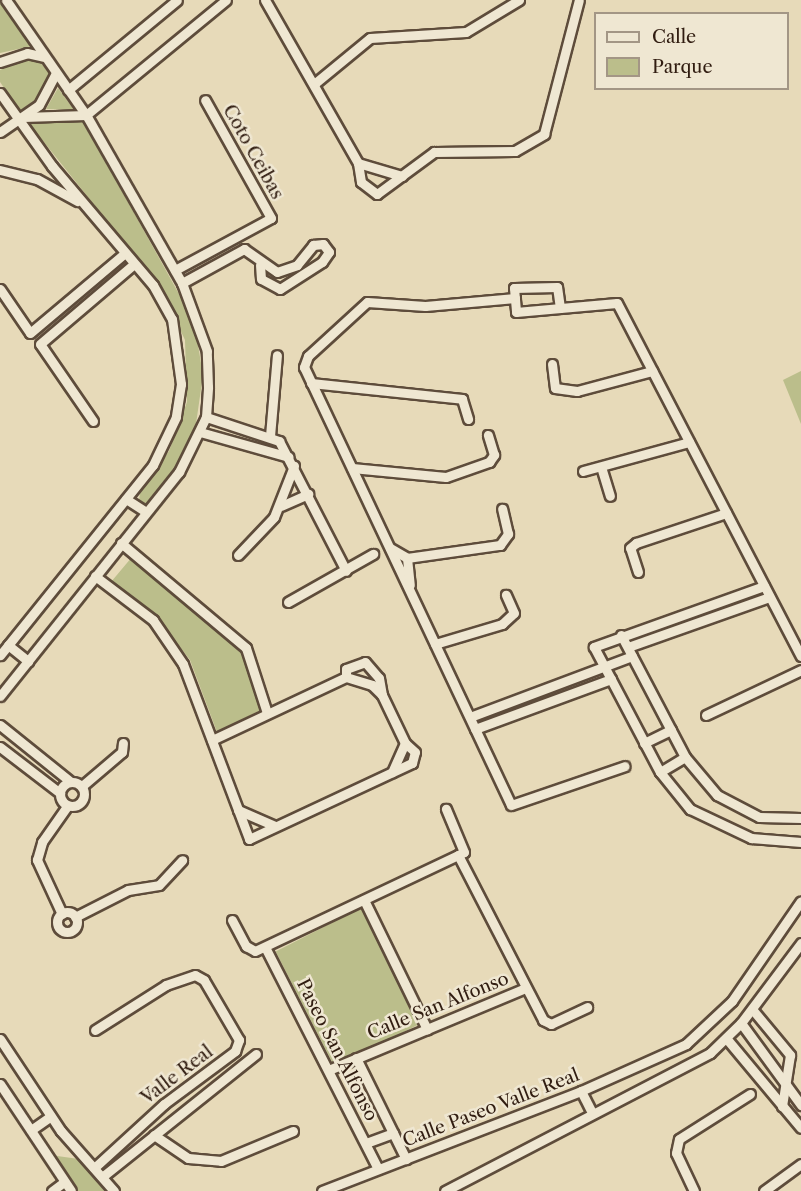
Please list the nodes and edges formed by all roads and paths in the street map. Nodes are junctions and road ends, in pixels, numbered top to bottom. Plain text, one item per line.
1 (6, 0) edge
2 (177, 0) edge
3 (226, 0) edge
4 (265, 0) edge
5 (519, 0) edge
6 (578, 1) edge
7 (46, 58) junction
8 (0, 62) edge
9 (56, 73) junction
10 (314, 84) junction
11 (68, 90) junction
12 (0, 93) edge
13 (205, 100) dead end
14 (86, 115) junction
15 (21, 118) junction
16 (0, 132) edge
17 (358, 163) junction
18 (0, 170) edge
19 (402, 176) junction
20 (85, 207) junction
21 (125, 253) junction
22 (134, 264) junction
23 (260, 265) junction
24 (175, 270) junction
25 (182, 283) junction
26 (0, 289) edge
27 (515, 298) junction
28 (560, 308) junction
29 (277, 355) dead end
30 (552, 364) dead end
31 (652, 371) junction
32 (311, 383) junction
33 (206, 417) junction
34 (468, 419) dead end
35 (93, 421) dead end
36 (200, 432) junction
37 (488, 435) dead end
38 (270, 436) junction
39 (689, 441) junction
40 (292, 462) junction
41 (352, 468) junction
42 (603, 470) junction
43 (583, 471) dead end
44 (308, 494) junction
45 (610, 496) dead end
46 (126, 499) junction
47 (281, 506) junction
48 (502, 509) dead end
49 (146, 512) junction
50 (726, 513) junction
51 (121, 543) junction
52 (390, 548) junction
53 (374, 554) dead end
54 (238, 555) dead end
55 (407, 558) junction
56 (346, 571) junction
57 (638, 572) dead end
58 (95, 576) junction
59 (764, 586) junction
60 (410, 594) junction
61 (506, 595) dead end
62 (769, 597) junction
63 (288, 602) dead end
64 (621, 635) junction
65 (435, 644) junction
66 (8, 645) junction
67 (630, 652) junction
68 (0, 655) edge
69 (801, 656) edge
70 (28, 661) junction
71 (605, 668) junction
72 (801, 670) edge
73 (346, 677) junction
74 (611, 679) junction
75 (382, 695) junction
76 (0, 696) edge
77 (267, 713) junction
78 (706, 715) dead end
79 (470, 717) junction
80 (0, 725) edge
81 (475, 729) junction
82 (671, 730) junction
83 (212, 740) junction
84 (123, 743) dead end
85 (405, 743) junction
86 (644, 743) junction
87 (0, 747) edge
88 (685, 757) junction
89 (625, 766) dead end
90 (392, 771) junction
91 (660, 772) junction
92 (71, 782) junction
93 (82, 786) junction
94 (60, 793) junction
95 (68, 805) junction
96 (446, 809) dead end
97 (238, 810) junction
98 (801, 818) edge
99 (275, 826) junction
100 (801, 842) edge
101 (459, 855) junction
102 (182, 860) dead end
103 (364, 900) junction
104 (801, 901) edge
105 (62, 914) junction
106 (75, 917) junction
107 (232, 920) dead end
108 (801, 943) edge
109 (265, 947) junction
110 (526, 988) junction
111 (587, 1007) dead end
112 (752, 1009) junction
113 (741, 1023) junction
114 (427, 1029) junction
115 (95, 1030) dead end
116 (726, 1038) junction
117 (0, 1039) edge
118 (670, 1052) junction
119 (256, 1054) dead end
120 (356, 1058) junction
121 (634, 1068) junction
122 (331, 1069) junction
123 (678, 1071) junction
124 (0, 1084) edge
125 (643, 1087) junction
126 (788, 1089) junction
127 (581, 1091) junction
128 (750, 1094) dead end
129 (801, 1105) edge
130 (782, 1106) junction
131 (591, 1112) junction
132 (51, 1116) junction
133 (801, 1128) edge
134 (31, 1130) junction
135 (293, 1131) dead end
136 (393, 1133) junction
137 (154, 1136) junction
138 (366, 1143) junction
139 (406, 1158) junction
140 (801, 1164) edge
141 (94, 1168) junction
142 (378, 1169) junction
143 (102, 1177) junction
144 (64, 1182) junction
145 (52, 1191) edge
146 (71, 1191) edge
147 (114, 1191) edge
148 (322, 1191) edge
149 (445, 1191) edge
150 (694, 1191) edge
151 (764, 1191) edge

1 - 7 street
2 - 11 street
3 - 14 street
4 - 10 street
5 - 10 street
6 - 19 street
7 - 8 street
7 - 9 street
9 - 11 street
9 - 15 street
10 - 17 street
11 - 14 street
12 - 15 street
13 - 24 street, Coto Ceibas
14 - 15 street
14 - 24 street
15 - 16 street
15 - 20 street
17 - 19 street
17 - 19 street
18 - 20 street
20 - 21 street
21 - 22 street
21 - 26 street
22 - 35 street
22 - 46 street
23 - 23 street
23 - 25 street
24 - 25 street
25 - 33 street
27 - 28 street
27 - 28 street
27 - 32 street
28 - 31 street
29 - 38 street
30 - 31 street
31 - 39 street
32 - 34 street
32 - 41 street
33 - 36 street
33 - 38 street
36 - 40 street
36 - 49 street
37 - 41 street
38 - 40 street
39 - 42 street
39 - 50 street
40 - 44 street
40 - 47 street
41 - 52 street
42 - 43 street
42 - 45 street
44 - 47 street
44 - 56 street
46 - 49 street
46 - 66 street
47 - 54 street
48 - 55 street
49 - 51 street
50 - 57 street
50 - 59 street
51 - 58 street
51 - 77 street
52 - 55 street
52 - 60 street
53 - 56 street
55 - 60 street
56 - 63 street
58 - 70 street
58 - 83 street
59 - 62 street
59 - 64 street
60 - 65 street
61 - 65 street
62 - 67 street
62 - 69 street
64 - 67 street
64 - 71 street
65 - 79 street
66 - 68 street
66 - 70 street
67 - 71 street
67 - 82 street
70 - 76 street
71 - 74 street
71 - 79 street
72 - 78 street
73 - 75 street
73 - 75 street
73 - 77 street
74 - 81 street
74 - 86 street
75 - 85 street
77 - 83 street
79 - 81 street
80 - 92 street
81 - 89 street
82 - 86 street
82 - 88 street
83 - 97 street
84 - 93 street
85 - 90 street
85 - 90 street
86 - 91 street
87 - 94 street
88 - 91 street
88 - 98 street
90 - 99 street
91 - 100 street
92 - 93 street
92 - 94 street
93 - 95 street
94 - 95 street
95 - 105 street
96 - 101 street, Calle San Alfonso
97 - 99 street
97 - 99 street
101 - 103 street
101 - 110 street, Calle San Alfonso
102 - 106 street
103 - 109 street
103 - 114 street
104 - 118 street, Calle Paseo Valle Real
105 - 106 street
105 - 106 street
107 - 109 street
108 - 112 street
109 - 122 street, Paseo San Alfonso
110 - 111 street, Calle San Alfonso
110 - 114 street, Calle San Alfonso
112 - 113 street
112 - 126 street
113 - 116 street
113 - 126 street
114 - 120 street, Calle San Alfonso
115 - 141 street, Valle Real
116 - 123 street
116 - 130 street
117 - 132 street
118 - 121 street, Calle Paseo Valle Real
118 - 123 street
119 - 137 street
120 - 122 street, Calle San Alfonso
120 - 136 street
121 - 125 street
121 - 127 street, Calle Paseo Valle Real
122 - 138 street, Paseo San Alfonso
123 - 125 street
124 - 134 street
125 - 131 street
126 - 129 street
126 - 130 street
127 - 131 street
127 - 139 street, Calle Paseo Valle Real
128 - 150 street
130 - 133 street
131 - 149 street
132 - 134 street
132 - 141 street
134 - 144 street
135 - 137 street
136 - 138 street
136 - 139 street
137 - 143 street
138 - 142 street, Paseo San Alfonso
139 - 142 street, Calle Paseo Valle Real
140 - 151 street
141 - 143 street
142 - 148 street, Calle Paseo Valle Real
143 - 147 street
144 - 145 street
144 - 146 street

